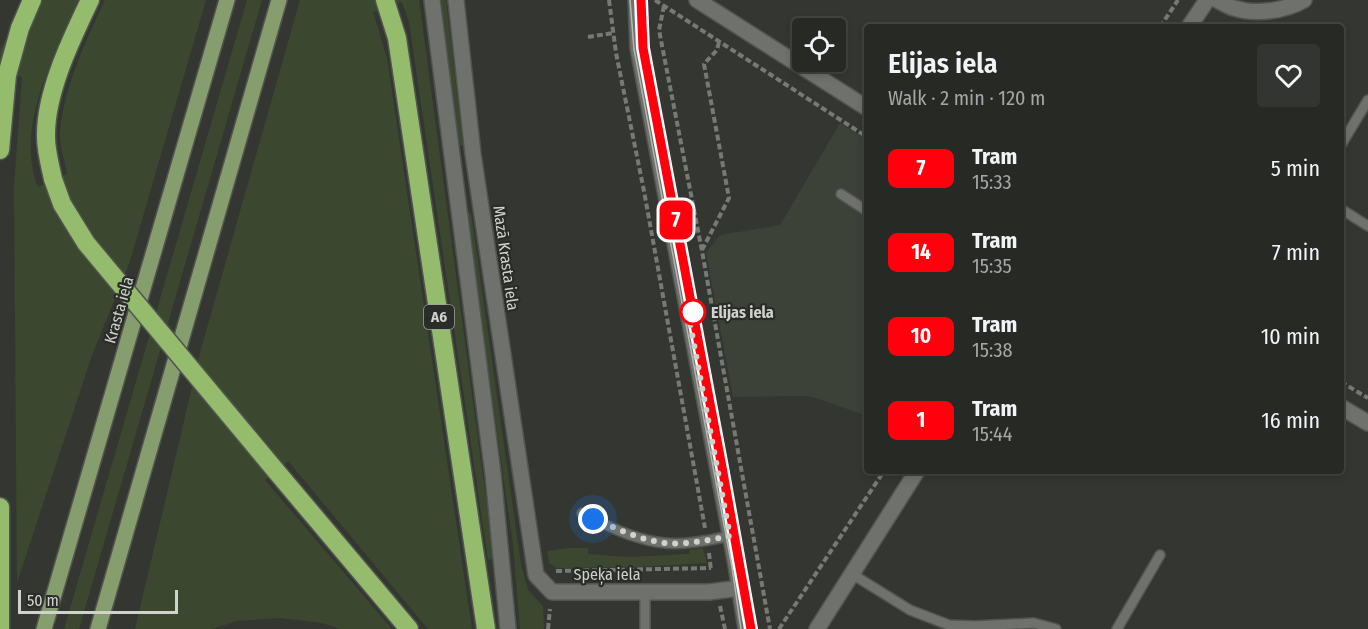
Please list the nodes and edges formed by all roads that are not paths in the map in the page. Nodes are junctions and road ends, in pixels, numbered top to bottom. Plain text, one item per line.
1 (32, 0) edge
2 (90, 0) edge
3 (226, 0) edge
4 (279, 0) edge
5 (432, 0) edge
6 (456, 0) edge
7 (636, 0) edge
8 (698, 0) edge
9 (1207, 0) edge
10 (1217, 0) edge
11 (1304, 0) edge
12 (386, 3) edge
13 (1191, 24) edge
14 (1368, 100) edge
15 (864, 106) edge
16 (1344, 140) edge
17 (0, 150) edge
18 (841, 194) dead end
19 (864, 209) edge
20 (1344, 211) edge
21 (1368, 226) edge
22 (1344, 409) edge
23 (1368, 423) edge
24 (915, 474) edge
25 (0, 507) edge
26 (582, 513) dead end
27 (527, 521) joint
28 (730, 536) junction
29 (1160, 555) dead end
30 (852, 574) junction
31 (740, 588) junction
32 (645, 592) junction
33 (0, 629) edge
34 (44, 629) edge
35 (98, 629) edge
36 (409, 629) edge
37 (486, 629) edge
38 (507, 629) edge
39 (645, 629) edge
40 (746, 629) edge
41 (817, 629) edge
42 (1056, 629) edge
43 (1117, 629) edge

1 - 17 highway
2 - 36 highway, bridge
3 - 34 main road, Krasta iela
4 - 35 main road
5 - 38 street
6 - 27 street, Mazā Krasta iela
7 - 28 street
8 - 15 street
9 - 13 street
10 - 11 street
12 - 37 highway, A6
14 - 16 lane
18 - 19 lane
20 - 21 lane
22 - 23 street
24 - 30 street
25 - 33 highway
26 - 28 lane
27 - 32 street, Speķa iela
28 - 31 street
29 - 43 lane
30 - 41 street
30 - 42 lane
31 - 32 street, Speķa iela
31 - 40 street
32 - 39 lane

